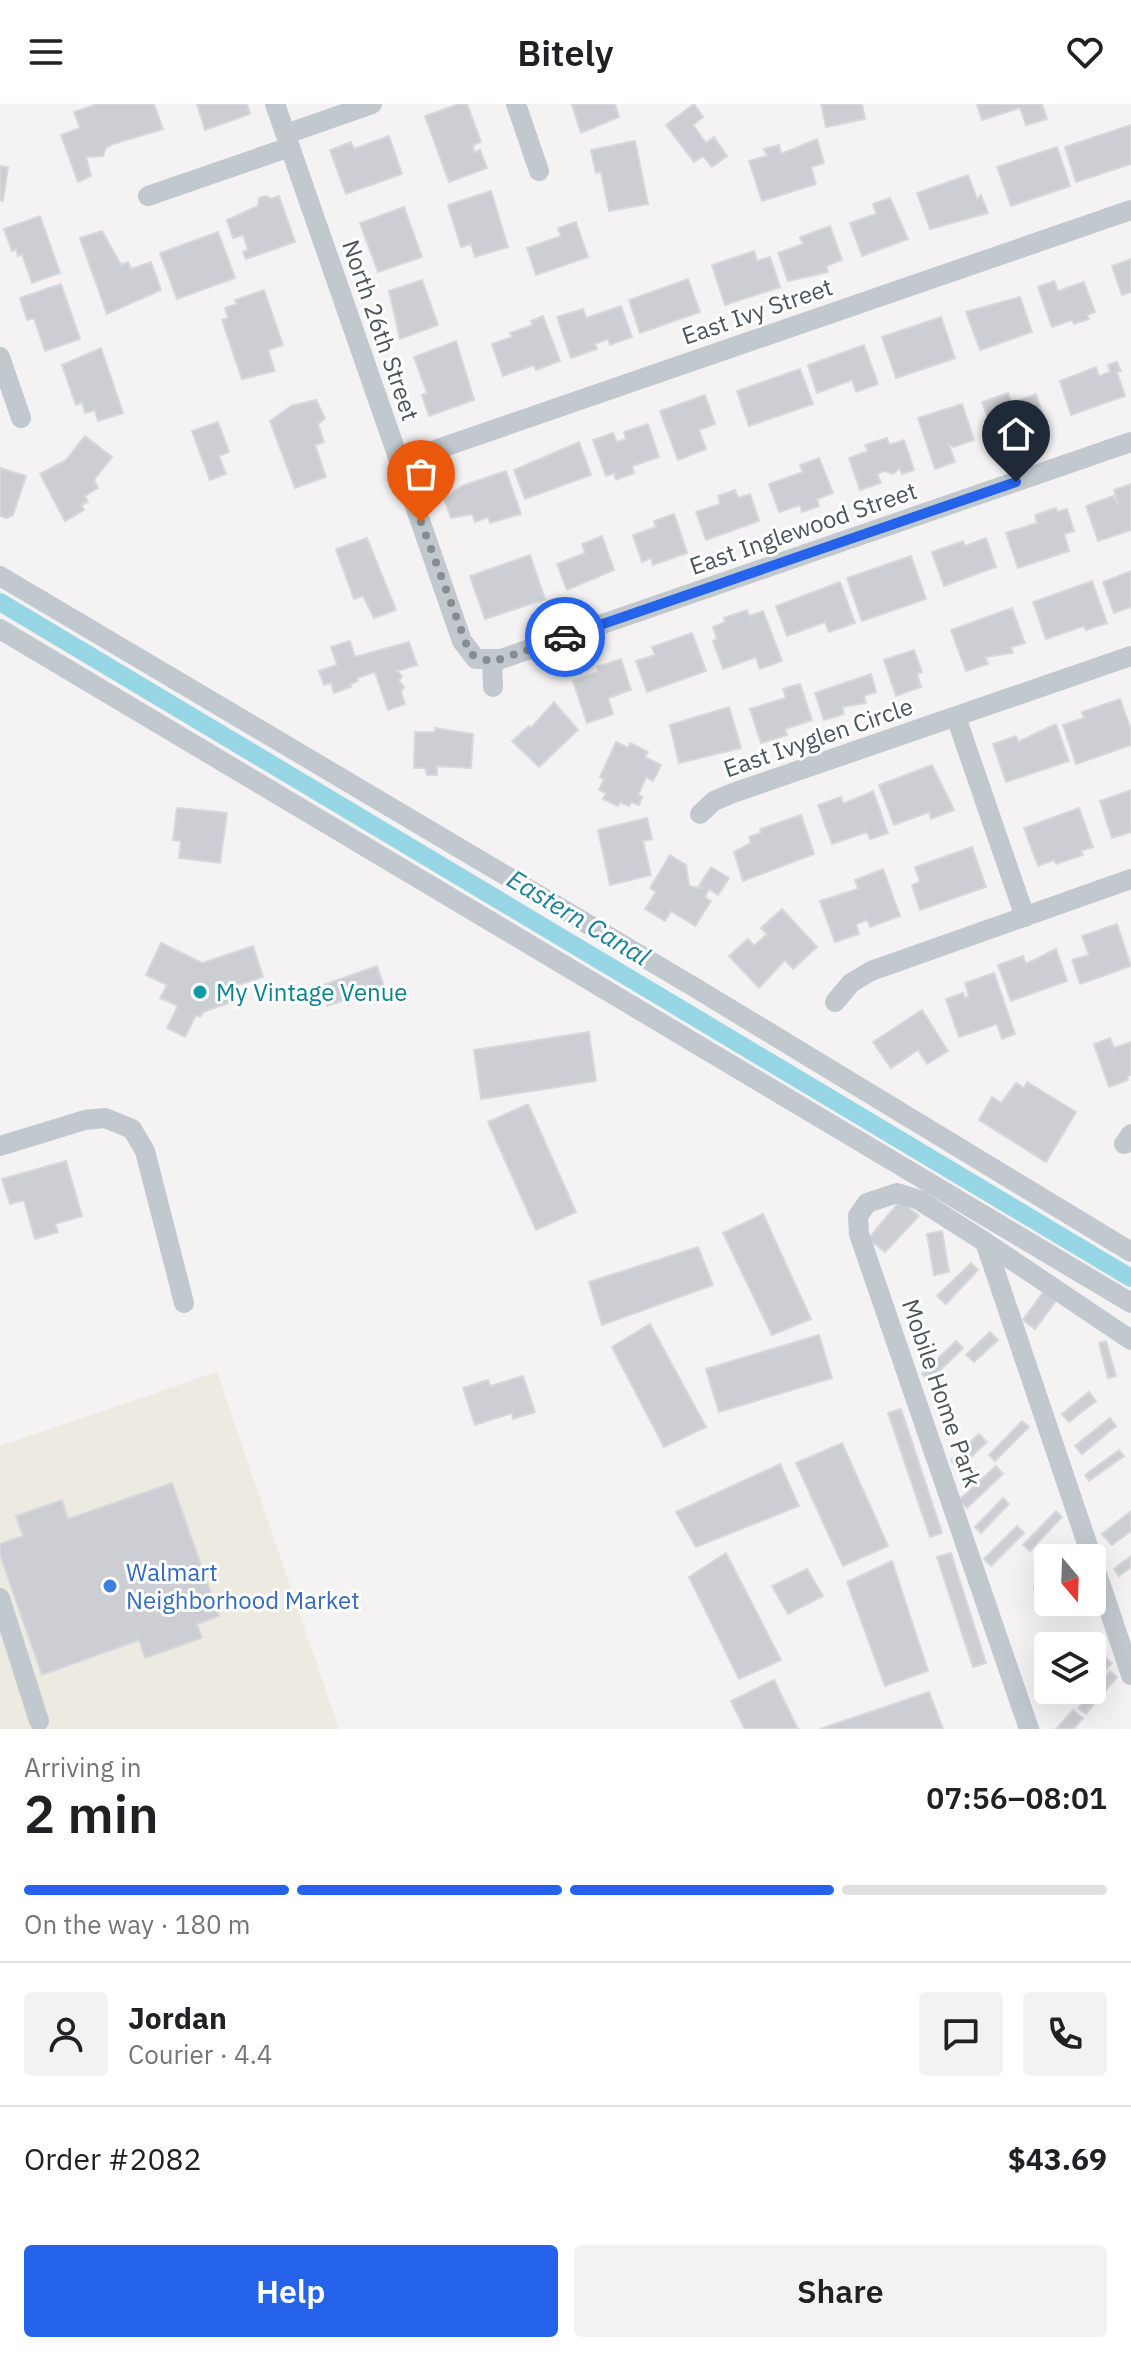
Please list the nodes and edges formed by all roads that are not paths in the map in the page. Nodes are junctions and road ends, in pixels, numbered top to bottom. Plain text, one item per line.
1 (275, 104) edge
2 (372, 104) edge
3 (516, 104) edge
4 (288, 140) junction
5 (539, 171) dead end
6 (148, 196) dead end
7 (1131, 210) edge
8 (0, 357) edge
9 (21, 418) dead end
10 (1131, 442) edge
11 (400, 462) junction
12 (0, 576) edge
13 (0, 629) edge
14 (1131, 656) edge
15 (484, 660) junction
16 (493, 687) dead end
17 (956, 717) junction
18 (700, 814) dead end
19 (1131, 879) edge
20 (1025, 917) junction
21 (835, 1002) dead end
22 (0, 1146) edge
23 (985, 1242) junction
24 (1131, 1252) edge
25 (184, 1303) dead end
26 (1131, 1303) edge
27 (1131, 1340) edge
28 (1087, 1544) edge
29 (0, 1598) edge
30 (1106, 1600) edge
31 (1131, 1675) edge
32 (39, 1721) dead end
33 (1029, 1729) edge

1 - 4 street, North 26th Street
2 - 4 street
3 - 5 street
4 - 6 street
4 - 11 street, North 26th Street
7 - 11 street, East Ivy Street
8 - 9 street
10 - 15 street, East Inglewood Street
11 - 15 street, North 26th Street
12 - 24 street
13 - 26 street
14 - 17 street, East Ivyglen Circle
15 - 16 street
17 - 18 street, East Ivyglen Circle
17 - 20 street
19 - 20 street
20 - 21 street
22 - 25 street
23 - 27 street, Mobile Home Park
23 - 28 street
23 - 33 street, Mobile Home Park
29 - 32 street
30 - 31 street

